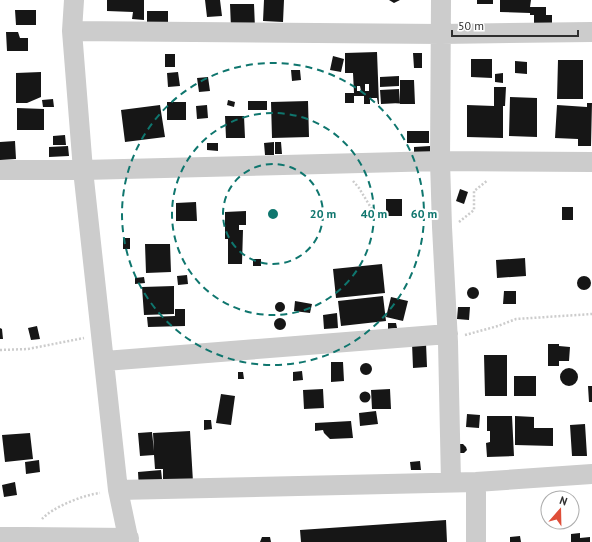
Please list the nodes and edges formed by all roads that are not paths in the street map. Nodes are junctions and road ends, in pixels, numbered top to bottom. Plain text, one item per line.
1 (74, 0) edge
2 (441, 0) edge
3 (72, 31) junction
4 (592, 32) edge
5 (441, 34) junction
6 (440, 162) junction
7 (592, 162) edge
8 (0, 170) edge
9 (84, 170) junction
10 (448, 338) junction
11 (105, 361) junction
12 (592, 474) edge
13 (452, 482) junction
14 (476, 482) junction
15 (118, 490) junction
16 (0, 538) edge
17 (129, 540) edge
18 (476, 542) edge

1 - 3 street
2 - 5 street
3 - 5 street
3 - 9 street
4 - 5 street
5 - 6 street
6 - 7 street
6 - 9 street
6 - 10 street
8 - 9 street
9 - 11 street
10 - 11 street
10 - 13 street
11 - 15 street
12 - 14 street
13 - 14 street
13 - 15 street
14 - 18 street
15 - 17 street
16 - 17 street

